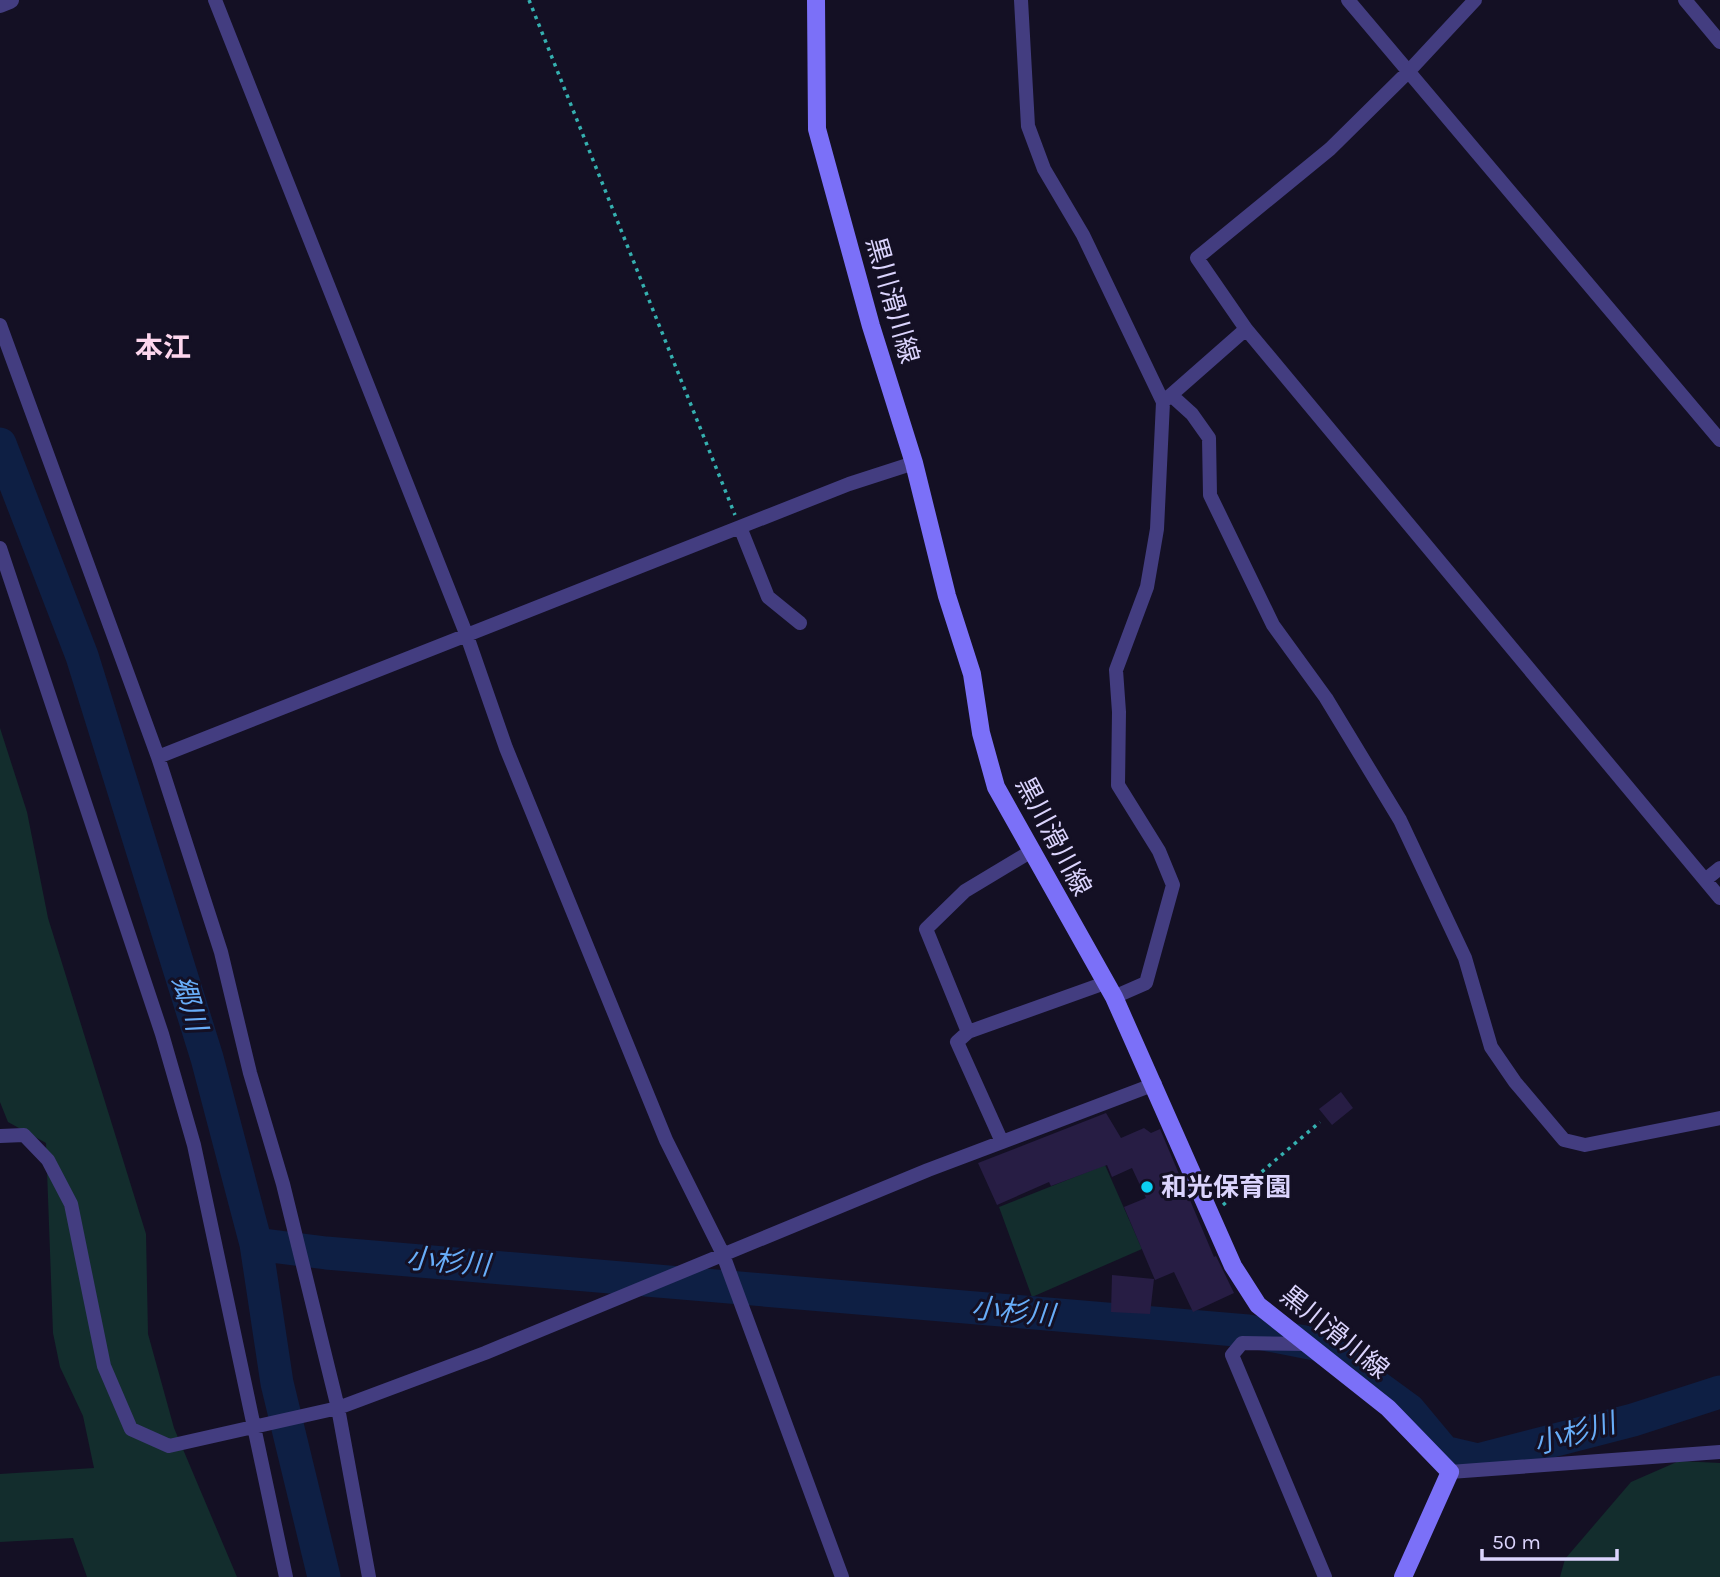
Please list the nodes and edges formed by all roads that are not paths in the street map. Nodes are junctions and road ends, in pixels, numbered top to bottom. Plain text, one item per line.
1 (10, 0) edge
2 (215, 0) edge
3 (816, 0) edge
4 (1021, 0) edge
5 (1348, 0) edge
6 (1475, 0) edge
7 (1685, 0) edge
8 (0, 4) edge
9 (1720, 42) edge
10 (1408, 72) junction
11 (0, 325) edge
12 (1247, 329) junction
13 (1167, 399) junction
14 (1720, 440) edge
15 (914, 463) junction
16 (740, 527) junction
17 (0, 548) edge
18 (800, 623) dead end
19 (467, 636) junction
20 (158, 757) junction
21 (1030, 852) junction
22 (1720, 868) edge
23 (1705, 880) junction
24 (1720, 898) edge
25 (1110, 990) junction
26 (968, 1032) junction
27 (1155, 1084) junction
28 (1720, 1118) edge
29 (0, 1136) edge
30 (1002, 1142) junction
31 (722, 1252) junction
32 (1307, 1344) junction
33 (338, 1408) junction
34 (254, 1428) junction
35 (1720, 1452) edge
36 (1450, 1472) junction
37 (286, 1577) edge
38 (369, 1577) edge
39 (842, 1577) edge
40 (1325, 1577) edge
41 (1403, 1577) edge

1 - 8 street
2 - 19 street
3 - 15 main road, 黒川滑川線
4 - 13 street
5 - 10 street
6 - 10 street
7 - 9 street
10 - 12 street
10 - 14 street
11 - 20 street
12 - 13 street
12 - 23 street
13 - 25 street
13 - 28 street
15 - 16 street
15 - 21 main road, 黒川滑川線
16 - 18 street
16 - 19 street
17 - 34 street
19 - 20 street
19 - 31 street
20 - 33 street
21 - 25 main road, 黒川滑川線
21 - 26 street
22 - 23 street
23 - 24 street
25 - 26 street
25 - 27 main road, 黒川滑川線
26 - 30 street
27 - 30 street
27 - 32 main road, 黒川滑川線
29 - 34 street
30 - 31 street
31 - 33 street
31 - 39 street
32 - 36 main road, 黒川滑川線
32 - 40 street
33 - 34 street
33 - 38 street
34 - 37 street
35 - 36 street
36 - 41 main road

